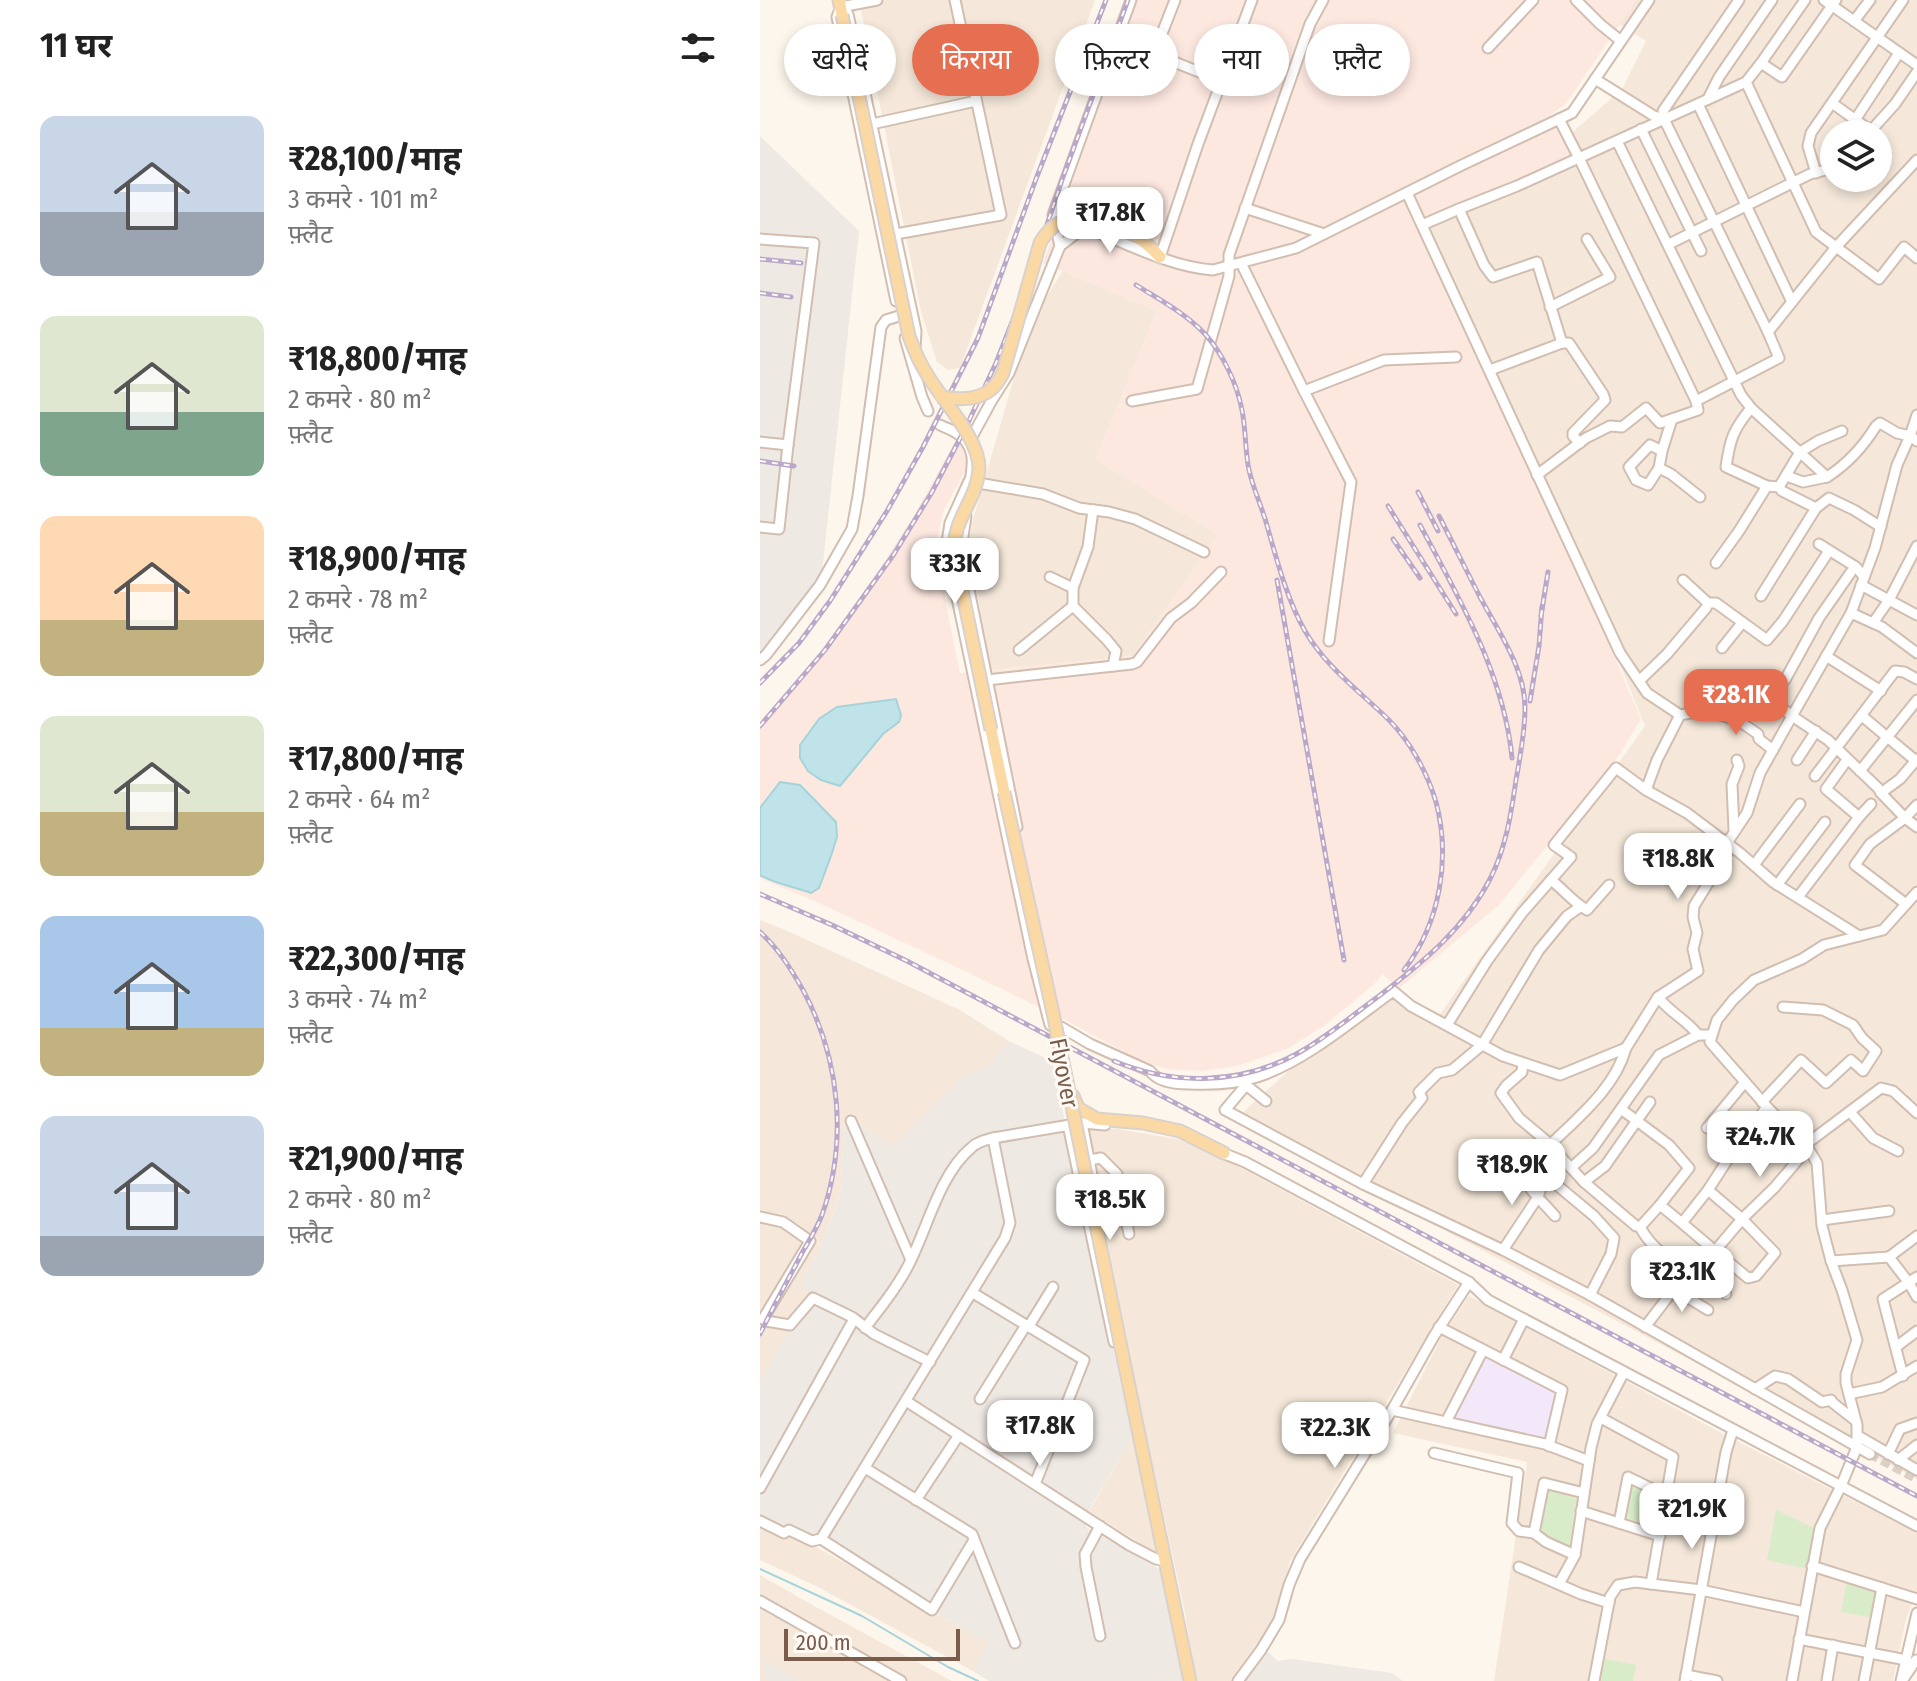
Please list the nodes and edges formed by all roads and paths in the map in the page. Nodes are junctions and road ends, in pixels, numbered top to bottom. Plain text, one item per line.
1 (877, 0) edge
2 (955, 0) edge
3 (1131, 0) edge
4 (1175, 0) edge
5 (1252, 0) edge
6 (1323, 0) edge
7 (1533, 0) edge
8 (1576, 0) edge
9 (1649, 0) edge
10 (1739, 0) edge
11 (1772, 0) edge
12 (1805, 0) edge
13 (1870, 0) edge
14 (1903, 0) edge
15 (1830, 2) edge
16 (841, 7) edge
17 (1854, 21) junction
18 (1243, 24) edge
19 (1877, 37) junction
20 (1621, 41) junction
21 (1488, 48) dead end
22 (1899, 53) junction
23 (1761, 63) junction
24 (1917, 65) edge
25 (1194, 70) edge
26 (1917, 72) edge
27 (1595, 79) junction
28 (1746, 82) junction
29 (1217, 96) edge
30 (1708, 99) junction
31 (976, 101) junction
32 (1832, 103) junction
33 (1698, 104) junction
34 (1559, 119) junction
35 (1664, 119) junction
36 (1855, 120) joint
37 (1880, 120) edge
38 (872, 124) junction
39 (1641, 129) junction
40 (1617, 141) junction
41 (1579, 158) junction
42 (1917, 160) edge
43 (1820, 172) edge
44 (1816, 173) junction
45 (1793, 182) junction
46 (1407, 193) junction
47 (1746, 206) junction
48 (1245, 208) junction
49 (1459, 209) junction
50 (1714, 221) junction
51 (1422, 225) junction
52 (1692, 232) junction
53 (896, 234) junction
54 (1324, 234) junction
55 (760, 239) edge
56 (1587, 239) dead end
57 (1669, 244) junction
58 (1060, 246) junction
59 (1836, 247) junction
60 (1701, 251) dead end
61 (1160, 257) junction
62 (1917, 258) edge
63 (1241, 263) junction
64 (1230, 266) junction
65 (1792, 302) junction
66 (1550, 307) junction
67 (899, 316) junction
68 (1768, 332) junction
69 (1562, 343) junction
70 (1456, 357) dead end
71 (914, 369) junction
72 (1490, 370) junction
73 (1734, 381) junction
74 (1304, 391) junction
75 (941, 397) junction
76 (1132, 401) dead end
77 (1696, 401) junction
78 (1751, 408) junction
79 (928, 411) dead end
80 (1917, 415) edge
81 (1672, 419) junction
82 (942, 426) dead end
83 (1842, 431) dead end
84 (1913, 438) edge
85 (760, 442) edge
86 (1580, 443) junction
87 (968, 444) junction
88 (788, 445) junction
89 (1662, 451) junction
90 (1800, 452) junction
91 (1659, 468) junction
92 (1537, 475) junction
93 (1787, 476) junction
94 (1827, 477) junction
95 (969, 481) junction
96 (1767, 486) junction
97 (1779, 487) junction
98 (1700, 497) dead end
99 (1816, 508) junction
100 (1093, 510) junction
101 (760, 527) edge
102 (1881, 527) junction
103 (1819, 544) dead end
104 (1916, 550) edge
105 (1829, 551) junction
106 (1204, 552) dead end
107 (1716, 563) dead end
108 (1221, 572) dead end
109 (1851, 572) dead end
110 (1050, 577) dead end
111 (1683, 580) dead end
112 (1863, 581) junction
113 (1073, 588) junction
114 (1761, 596) dead end
115 (1889, 600) junction
116 (1708, 603) junction
117 (1073, 606) junction
118 (1851, 613) junction
119 (1917, 615) edge
120 (1742, 623) junction
121 (1873, 623) junction
122 (1329, 641) dead end
123 (1722, 648) dead end
124 (1019, 650) dead end
125 (1917, 653) edge
126 (1826, 656) junction
127 (760, 660) edge
128 (1113, 666) junction
129 (1917, 679) edge
130 (987, 680) junction
131 (1785, 680) dead end
132 (1639, 681) junction
133 (1751, 686) dead end
134 (1881, 691) junction
135 (1765, 694) junction
136 (1917, 700) edge
137 (1680, 715) junction
138 (1792, 716) junction
139 (1862, 716) junction
140 (1739, 721) junction
141 (1816, 731) junction
142 (992, 737) junction
143 (1888, 737) junction
144 (1836, 746) junction
145 (1773, 750) junction
146 (1737, 760) dead end
147 (1797, 760) dead end
148 (1847, 760) junction
149 (1916, 760) edge
150 (1860, 771) junction
151 (1001, 776) junction
152 (1815, 776) dead end
153 (1646, 790) junction
154 (1881, 793) junction
155 (1800, 804) dead end
156 (1871, 804) dead end
157 (1917, 805) edge
158 (1859, 817) junction
159 (1905, 818) junction
160 (1825, 822) dead end
161 (1917, 827) edge
162 (1733, 833) junction
163 (1729, 844) junction
164 (1754, 865) junction
165 (1551, 880) junction
166 (1609, 885) dead end
167 (1777, 885) junction
168 (1917, 892) edge
169 (1798, 897) junction
170 (1906, 904) junction
171 (1580, 907) junction
172 (1859, 936) junction
173 (1658, 997) junction
174 (1783, 1007) dead end
175 (1447, 1025) junction
176 (1698, 1035) junction
177 (1711, 1035) junction
178 (1482, 1045) junction
179 (1626, 1048) junction
180 (1523, 1063) junction
181 (1063, 1066) junction
182 (1745, 1082) junction
183 (1266, 1101) dead end
184 (1650, 1102) dead end
185 (1765, 1104) junction
186 (1621, 1109) junction
187 (1850, 1112) junction
188 (1917, 1113) edge
189 (1638, 1120) junction
190 (851, 1121) dead end
191 (1082, 1123) junction
192 (1068, 1125) junction
193 (1707, 1128) dead end
194 (993, 1138) junction
195 (1807, 1147) junction
196 (1552, 1148) junction
197 (1219, 1151) junction
198 (1898, 1151) dead end
199 (1089, 1160) junction
200 (1517, 1168) dead end
201 (1571, 1168) junction
202 (1546, 1176) junction
203 (1584, 1182) junction
204 (1363, 1184) junction
205 (1120, 1189) junction
206 (1708, 1190) junction
207 (1538, 1197) junction
208 (1146, 1205) dead end
209 (1660, 1205) junction
210 (1889, 1211) dead end
211 (1555, 1216) dead end
212 (760, 1217) edge
213 (1742, 1219) junction
214 (1822, 1220) junction
215 (1682, 1223) junction
216 (1636, 1226) dead end
217 (1129, 1234) dead end
218 (1917, 1236) edge
219 (1503, 1250) junction
220 (1715, 1251) junction
221 (1889, 1257) junction
222 (911, 1260) junction
223 (1831, 1261) junction
224 (1639, 1268) dead end
225 (1700, 1275) junction
226 (1913, 1280) edge
227 (1469, 1282) junction
228 (1053, 1287) dead end
229 (1674, 1289) junction
230 (973, 1293) junction
231 (1726, 1294) dead end
232 (1590, 1295) junction
233 (1917, 1297) edge
234 (1708, 1310) dead end
235 (854, 1319) junction
236 (1524, 1319) junction
237 (1027, 1326) junction
238 (1439, 1327) junction
239 (1645, 1327) junction
240 (865, 1328) junction
241 (1917, 1331) edge
242 (1896, 1347) junction
243 (1483, 1350) junction
244 (1503, 1360) junction
245 (930, 1362) junction
246 (1124, 1366) junction
247 (1917, 1366) edge
248 (1624, 1372) junction
249 (1903, 1376) junction
250 (1755, 1389) junction
251 (1849, 1394) junction
252 (980, 1399) dead end
253 (906, 1401) junction
254 (1392, 1410) junction
255 (1601, 1418) junction
256 (1856, 1421) junction
257 (1446, 1422) junction
258 (1917, 1423) edge
259 (1733, 1430) junction
260 (959, 1435) junction
261 (1858, 1442) junction
262 (1917, 1445) edge
263 (1549, 1446) junction
264 (1434, 1453) dead end
265 (1870, 1454) tunnel mouth
266 (1888, 1454) junction
267 (1898, 1460) junction
268 (1589, 1461) junction
269 (865, 1468) junction
270 (1917, 1470) edge
271 (1035, 1484) junction
272 (1841, 1486) junction
273 (760, 1488) edge
274 (1584, 1493) junction
275 (1667, 1496) junction
276 (916, 1500) junction
277 (1581, 1511) junction
278 (760, 1521) edge
279 (1619, 1523) junction
280 (1100, 1526) junction
281 (1917, 1526) edge
282 (1534, 1533) junction
283 (1660, 1536) junction
284 (821, 1539) junction
285 (974, 1540) junction
286 (1575, 1555) junction
287 (1166, 1561) junction
288 (1812, 1566) junction
289 (1519, 1567) dead end
290 (1559, 1584) junction
291 (1651, 1584) junction
292 (1882, 1588) junction
293 (1701, 1590) junction
294 (1917, 1599) edge
295 (760, 1601) edge
296 (1609, 1603) junction
297 (1804, 1612) junction
298 (1917, 1613) edge
299 (1100, 1636) dead end
300 (1799, 1639) junction
301 (1015, 1643) dead end
302 (1833, 1645) junction
303 (1869, 1653) junction
304 (1906, 1660) junction
305 (1917, 1663) edge
306 (1686, 1678) edge
307 (901, 1681) edge
308 (1190, 1681) edge
309 (1238, 1681) edge
310 (1594, 1681) edge
311 (1717, 1681) edge
312 (1792, 1681) edge
313 (1827, 1681) edge
314 (1864, 1681) edge
315 (1902, 1681) edge

1 - 16 street
2 - 31 street
3 - 58 street
4 - 25 street
5 - 18 street
6 - 48 street
7 - 21 street
8 - 20 street
9 - 20 street
10 - 35 street
11 - 30 street
12 - 23 street
13 - 17 street
14 - 19 street
15 - 17 street
15 - 23 street
16 - 38 street
16 - 67 street
16 - 75 main road, Flyover, bridge
17 - 19 street
19 - 22 street
19 - 32 street
20 - 27 street
22 - 24 street
22 - 36 street
23 - 28 street
26 - 37 street
27 - 34 street
27 - 35 street
28 - 30 street
28 - 45 street
29 - 61 street
30 - 33 street
31 - 38 street
31 - 53 street
32 - 36 street
32 - 44 street
33 - 35 street
33 - 47 street
34 - 41 street
34 - 46 street
35 - 39 street
35 - 50 street
38 - 53 street
39 - 40 street
39 - 52 street
40 - 41 street
40 - 57 street
41 - 49 street
41 - 77 street
42 - 59 street
43 - 44 street
44 - 45 street
45 - 47 street
45 - 59 street
46 - 51 street
46 - 54 street
47 - 50 street
47 - 65 street
48 - 54 street
48 - 64 street
49 - 51 street
49 - 66 street
50 - 52 street
50 - 68 street
51 - 72 street
52 - 57 street
52 - 60 street
53 - 71 street
54 - 63 street
55 - 88 street
56 - 66 street
57 - 73 street
58 - 61 street
58 - 87 street
59 - 62 street
59 - 65 street
61 - 64 street
61 - 75 main road, bridge
63 - 64 street
63 - 74 street
64 - 76 street
65 - 68 street
66 - 69 street
67 - 71 street
67 - 127 street
68 - 73 street
69 - 72 street
69 - 86 street
70 - 74 street
71 - 79 street
72 - 92 street
73 - 77 street
73 - 78 street
74 - 122 street
75 - 142 main road, Flyover, bridge
77 - 81 street
78 - 90 street
78 - 96 street
80 - 84 street
81 - 86 street
81 - 89 street
82 - 87 street
83 - 90 street
84 - 94 street
84 - 102 street
85 - 88 street
86 - 92 street
87 - 95 street
88 - 101 street
89 - 91 street
89 - 91 street
90 - 93 street
90 - 94 street
91 - 98 street
92 - 132 street
93 - 94 street
93 - 97 street
95 - 100 street
95 - 130 street
95 - 142 street
96 - 97 street
96 - 107 street
97 - 99 street
99 - 102 street
99 - 114 street
100 - 106 street
100 - 113 street
102 - 112 street
103 - 105 street
104 - 115 street
105 - 112 street
105 - 120 street
108 - 128 street
109 - 131 street
110 - 113 street
111 - 116 street
112 - 115 street
112 - 118 street
113 - 117 street
115 - 119 street
115 - 121 street
116 - 120 street
116 - 132 street
117 - 124 street
117 - 128 street
118 - 121 street
118 - 126 street
120 - 123 street
121 - 125 street
126 - 134 street
126 - 138 street
128 - 130 street
129 - 134 street
130 - 142 street
132 - 137 street
133 - 135 street
134 - 139 street
135 - 138 street
135 - 140 street
136 - 143 street
137 - 140 street
137 - 153 street
138 - 141 street
138 - 145 street
139 - 143 street
139 - 144 street
140 - 145 street
141 - 144 street
141 - 147 street
142 - 151 main road, Flyover
143 - 149 street
143 - 150 street
144 - 148 street
144 - 152 street
145 - 162 street
146 - 162 street
148 - 150 street
148 - 158 street
149 - 154 street
150 - 154 street
151 - 175 street
151 - 181 main road, Flyover, bridge
153 - 163 street
153 - 165 street
154 - 159 street
155 - 164 street
156 - 158 street
157 - 159 street
158 - 169 street
159 - 161 street
159 - 170 street
160 - 167 street
162 - 163 street
163 - 164 street
163 - 173 street
164 - 167 street
165 - 171 street
165 - 175 street
166 - 171 street
167 - 169 street
168 - 170 street
169 - 172 street
170 - 172 street
171 - 178 street
172 - 177 street
173 - 176 street
173 - 179 street
174 - 185 street
175 - 178 street
176 - 177 street
176 - 186 street
177 - 182 street
178 - 180 street
178 - 204 street
179 - 180 street
179 - 196 street
180 - 196 street
181 - 197 main road, bridge
181 - 246 main road, Flyover, bridge
182 - 185 street
182 - 193 street
183 - 204 street
184 - 189 street
185 - 195 street
185 - 206 street
186 - 189 street
186 - 201 street
187 - 188 street
187 - 195 street
187 - 198 street
189 - 203 street
189 - 209 street
190 - 222 street
191 - 192 street
191 - 197 street
191 - 199 street
192 - 194 street
192 - 246 street
194 - 222 street
194 - 230 street
195 - 213 street
195 - 214 street
196 - 201 street
196 - 202 street
197 - 227 street
199 - 205 street
199 - 246 street
200 - 207 street
201 - 203 street
202 - 207 street
202 - 232 street
203 - 216 street
204 - 219 street
205 - 208 street
205 - 217 street
206 - 213 street
206 - 215 street
207 - 211 street
207 - 219 street
209 - 215 street
209 - 225 street
210 - 214 street
212 - 235 street
213 - 220 street
213 - 220 street
214 - 223 street
215 - 220 street
218 - 221 street
219 - 232 street
220 - 225 street
221 - 223 street
221 - 226 street
222 - 240 street
223 - 251 street
224 - 229 street
225 - 231 street
226 - 233 street
226 - 242 street
227 - 236 street
227 - 238 street
228 - 237 street
229 - 234 street
229 - 239 street
230 - 237 street
230 - 245 street
232 - 239 street
235 - 240 street
235 - 273 street
236 - 244 street
236 - 248 street
237 - 252 street
237 - 271 street
238 - 243 street
238 - 254 street
239 - 250 street
240 - 245 street
241 - 242 street
242 - 249 street
243 - 244 street
243 - 257 street
244 - 263 street
245 - 253 street
246 - 287 main road, Flyover
247 - 249 street
248 - 255 street
248 - 259 street
249 - 251 street
250 - 256 street
250 - 261 street
251 - 256 street
253 - 260 street
253 - 269 street
254 - 257 street
254 - 309 street
255 - 268 street
255 - 275 street
256 - 261 street
257 - 263 street
258 - 266 street
259 - 272 street
259 - 293 street
260 - 271 street
260 - 276 street
261 - 265 street
261 - 266 street
261 - 272 street
262 - 267 street
263 - 268 street
264 - 282 street
266 - 267 street
267 - 270 street
268 - 274 street
269 - 276 street
269 - 284 street
271 - 280 street
272 - 281 street
272 - 288 street
274 - 277 street
274 - 282 street
275 - 279 street
275 - 283 street
276 - 285 street
277 - 279 street
277 - 286 street
278 - 284 street
279 - 283 street
280 - 287 street
280 - 299 street
282 - 286 street
283 - 291 street
284 - 285 street
285 - 301 street
286 - 290 street
287 - 308 main road, Flyover
288 - 292 street
288 - 297 street
289 - 290 street
290 - 296 street
291 - 293 street
291 - 296 street
292 - 294 street
292 - 303 street
293 - 297 street
293 - 306 street
295 - 307 street
296 - 310 street
297 - 300 street
298 - 304 street
300 - 302 street
300 - 312 street
302 - 303 street
302 - 313 street
303 - 304 street
303 - 314 street
304 - 315 street
305 - 315 street
306 - 311 street

